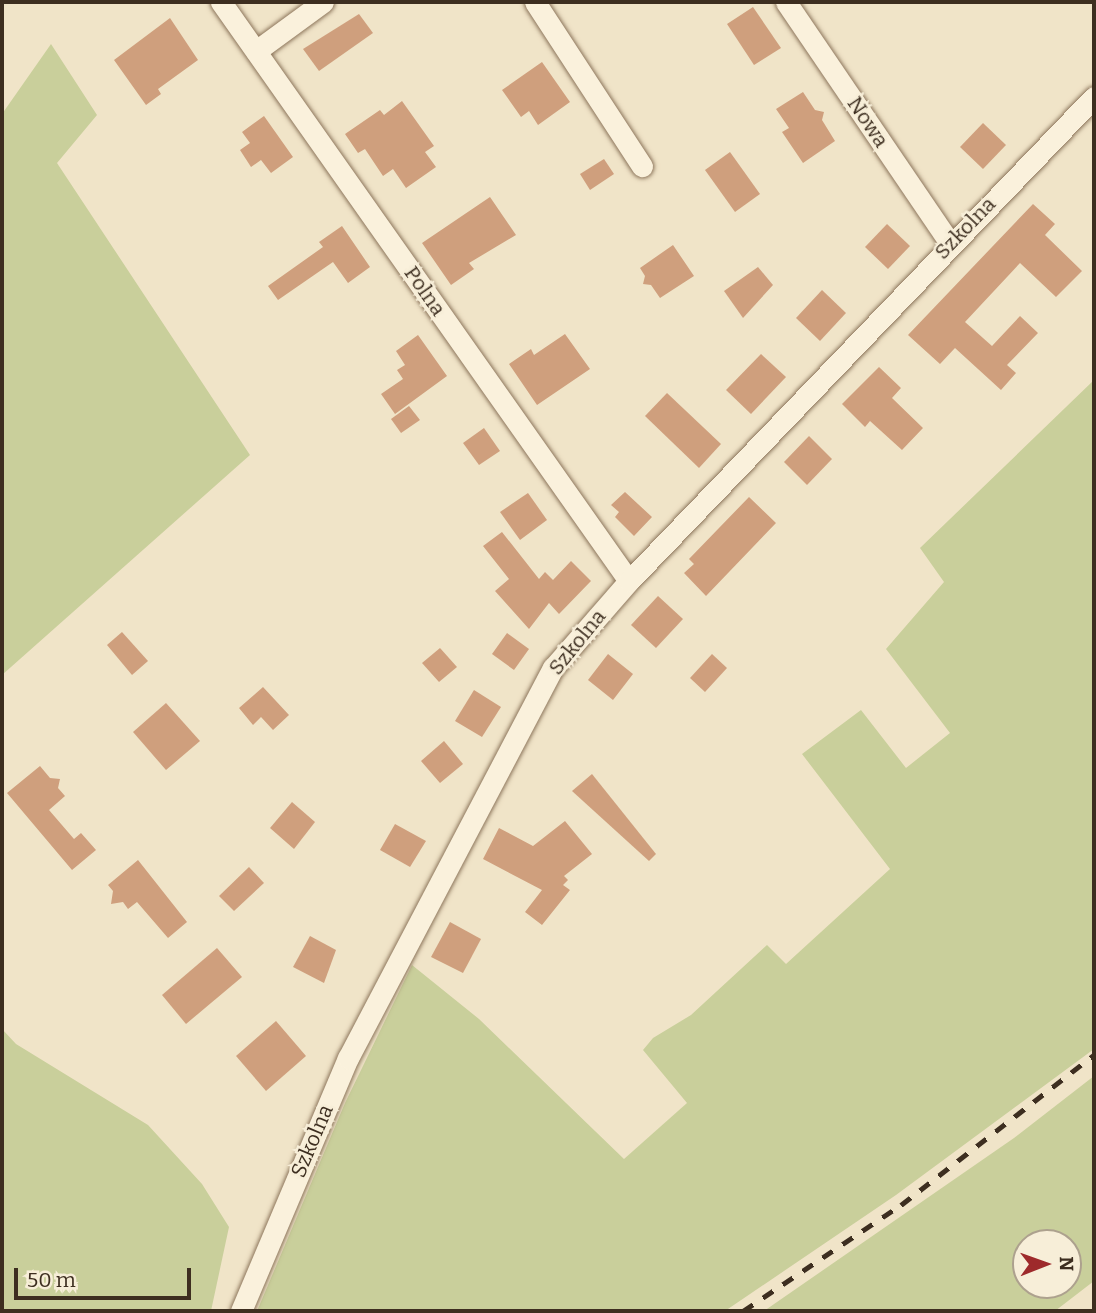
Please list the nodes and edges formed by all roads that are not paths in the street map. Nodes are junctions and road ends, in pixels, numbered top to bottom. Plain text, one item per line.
1 (221, 2) edge
2 (323, 2) edge
3 (535, 2) edge
4 (786, 2) edge
5 (256, 51) junction
6 (1094, 97) edge
7 (642, 166) dead end
8 (950, 243) junction
9 (629, 581) junction
10 (241, 1311) edge

1 - 5 street, Polna
2 - 5 street
3 - 7 street
4 - 8 street, Nowa
5 - 9 street, Polna
6 - 8 street, Szkolna
8 - 9 street, Szkolna
9 - 10 street, Szkolna

